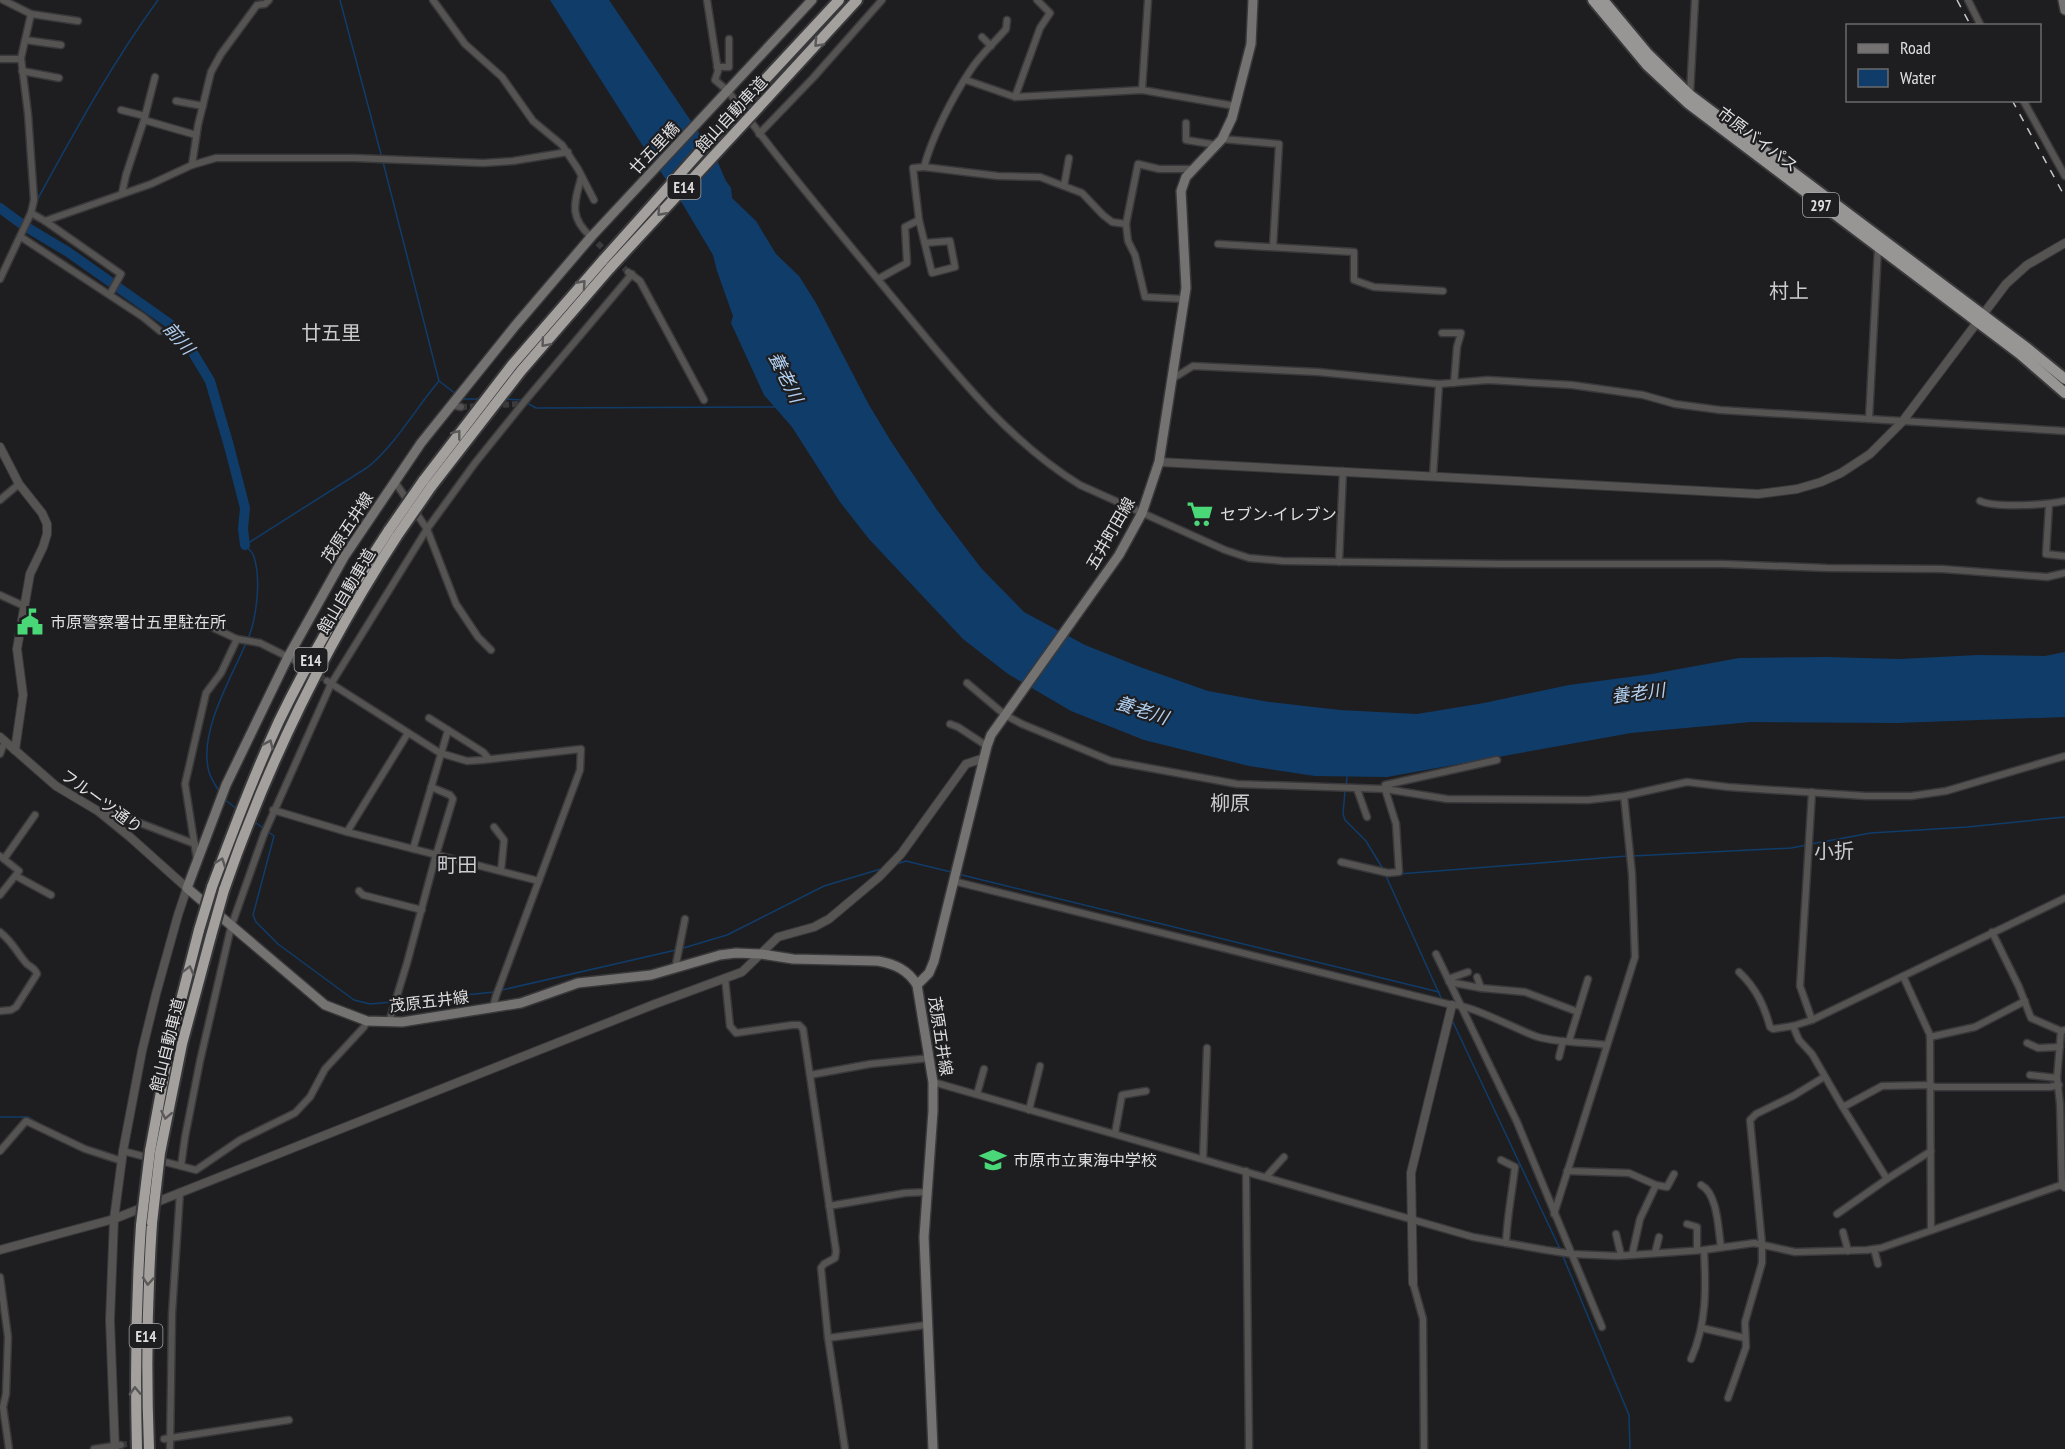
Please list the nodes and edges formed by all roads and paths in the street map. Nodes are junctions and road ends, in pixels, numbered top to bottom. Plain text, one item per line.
1 (3, 0) edge
2 (269, 0) edge
3 (434, 0) edge
4 (706, 0) edge
5 (812, 0) edge
6 (839, 0) edge
7 (857, 0) edge
8 (882, 0) edge
9 (1037, 0) edge
10 (1148, 0) edge
11 (1253, 0) edge
12 (1593, 0) edge
13 (1603, 0) edge
14 (1695, 0) edge
15 (1968, 0) edge
16 (2063, 0) edge
17 (2065, 10) edge
18 (31, 14) junction
19 (1007, 20) dead end
20 (78, 21) dead end
21 (1980, 24) edge
22 (982, 37) dead end
23 (729, 39) dead end
24 (25, 40) junction
25 (61, 45) dead end
26 (991, 46) junction
27 (0, 59) edge
28 (21, 59) junction
29 (717, 68) junction
30 (22, 71) junction
31 (154, 77) dead end
32 (59, 78) dead end
33 (966, 80) junction
34 (1142, 90) junction
35 (728, 91) junction
36 (1690, 95) junction
37 (1015, 97) junction
38 (176, 101) dead end
39 (2024, 102) edge
40 (203, 106) junction
41 (1235, 106) junction
42 (121, 110) dead end
43 (144, 118) junction
44 (1186, 123) dead end
45 (759, 134) junction
46 (196, 135) junction
47 (1220, 142) junction
48 (568, 152) junction
49 (1069, 158) dead end
50 (192, 165) junction
51 (924, 167) junction
52 (1193, 169) junction
53 (2065, 176) edge
54 (581, 178) junction
55 (1064, 186) junction
56 (122, 193) junction
57 (594, 200) dead end
58 (31, 213) junction
59 (919, 220) junction
60 (45, 221) junction
61 (1126, 224) junction
62 (602, 226) joint
63 (21, 237) junction
64 (591, 237) junction
65 (925, 243) junction
66 (2065, 243) edge
67 (1218, 244) dead end
68 (1273, 247) junction
69 (1878, 248) junction
70 (608, 263) junction
71 (0, 279) edge
72 (878, 279) junction
73 (1443, 291) dead end
74 (110, 294) dead end
75 (1184, 299) junction
76 (1979, 318) junction
77 (160, 331) dead end
78 (1442, 333) dead end
79 (1173, 364) junction
80 (1193, 366) junction
81 (2065, 378) edge
82 (1172, 379) junction
83 (1454, 383) junction
84 (1439, 384) junction
85 (2065, 393) edge
86 (704, 400) dead end
87 (1869, 419) junction
88 (1902, 422) junction
89 (2065, 431) edge
90 (0, 447) edge
91 (1159, 462) junction
92 (1343, 471) junction
93 (1433, 476) junction
94 (394, 482) junction
95 (19, 484) junction
96 (0, 500) edge
97 (1980, 501) dead end
98 (2065, 501) edge
99 (2049, 505) junction
100 (1142, 513) junction
101 (427, 529) junction
102 (2065, 556) edge
103 (1339, 562) junction
104 (2065, 573) edge
105 (0, 595) edge
106 (24, 606) junction
107 (209, 626) dead end
108 (237, 639) junction
109 (491, 650) dead end
110 (292, 659) junction
111 (329, 682) junction
112 (967, 683) dead end
113 (1005, 715) junction
114 (429, 718) dead end
115 (950, 724) dead end
116 (448, 730) junction
117 (408, 734) junction
118 (2, 739) edge
119 (987, 746) junction
120 (15, 750) junction
121 (440, 753) junction
122 (0, 754) edge
123 (2065, 756) edge
124 (984, 758) junction
125 (489, 759) junction
126 (1497, 760) dead end
127 (431, 787) junction
128 (1357, 789) junction
129 (1385, 789) junction
130 (1812, 792) junction
131 (1624, 796) junction
132 (273, 810) junction
133 (98, 812) junction
134 (35, 815) dead end
135 (1367, 817) dead end
136 (494, 827) dead end
137 (347, 832) junction
138 (236, 839) junction
139 (195, 844) junction
140 (413, 849) junction
141 (436, 855) junction
142 (2, 858) edge
143 (198, 860) junction
144 (1341, 862) dead end
145 (501, 871) junction
146 (16, 876) junction
147 (539, 881) junction
148 (953, 881) junction
149 (187, 888) junction
150 (359, 891) dead end
151 (0, 895) edge
152 (51, 895) dead end
153 (2065, 898) edge
154 (422, 910) junction
155 (685, 919) dead end
156 (231, 927) junction
157 (0, 932) edge
158 (1992, 932) junction
159 (760, 954) junction
160 (1436, 954) dead end
161 (675, 969) junction
162 (1468, 972) dead end
163 (1739, 972) dead end
164 (1903, 976) junction
165 (1477, 977) dead end
166 (725, 978) junction
167 (1588, 979) dead end
168 (1448, 980) junction
169 (917, 985) junction
170 (1481, 988) junction
171 (2025, 1001) junction
172 (1456, 1005) junction
173 (493, 1007) junction
174 (0, 1011) edge
175 (1578, 1012) junction
176 (1812, 1020) junction
177 (368, 1021) junction
178 (389, 1022) junction
179 (1793, 1026) junction
180 (2063, 1030) edge
181 (1930, 1037) junction
182 (1566, 1041) junction
183 (2027, 1042) dead end
184 (1607, 1045) junction
185 (2060, 1047) junction
186 (1207, 1048) dead end
187 (1559, 1057) dead end
188 (930, 1058) junction
189 (1040, 1066) dead end
190 (984, 1069) dead end
191 (810, 1075) junction
192 (2030, 1075) dead end
193 (1824, 1077) junction
194 (933, 1082) junction
195 (2060, 1083) edge
196 (1930, 1085) junction
197 (1146, 1091) dead end
198 (977, 1094) junction
199 (1842, 1106) junction
200 (1029, 1110) junction
201 (1115, 1133) junction
202 (0, 1151) edge
203 (123, 1151) junction
204 (1931, 1151) junction
205 (155, 1152) junction
206 (1284, 1157) dead end
207 (1203, 1159) junction
208 (1501, 1160) dead end
209 (123, 1161) junction
210 (181, 1166) junction
211 (196, 1170) junction
212 (1246, 1171) junction
213 (1568, 1171) junction
214 (1674, 1174) dead end
215 (1266, 1177) junction
216 (1887, 1179) junction
217 (200, 1184) junction
218 (1656, 1185) junction
219 (1701, 1185) dead end
220 (2064, 1185) edge
221 (180, 1192) junction
222 (928, 1192) junction
223 (829, 1206) junction
224 (1554, 1214) junction
225 (1838, 1214) dead end
226 (1412, 1218) junction
227 (114, 1219) junction
228 (146, 1224) junction
229 (1687, 1224) dead end
230 (1932, 1230) junction
231 (1843, 1232) dead end
232 (1616, 1234) dead end
233 (1659, 1237) dead end
234 (1506, 1243) junction
235 (1762, 1244) junction
236 (1721, 1247) junction
237 (1874, 1249) junction
238 (0, 1250) edge
239 (1701, 1250) junction
240 (1848, 1251) junction
241 (1655, 1253) junction
242 (1572, 1254) junction
243 (1620, 1255) junction
244 (1632, 1255) junction
245 (1878, 1264) dead end
246 (0, 1277) edge
247 (1413, 1283) joint
248 (3, 1317) edge
249 (926, 1325) junction
250 (1602, 1327) dead end
251 (1702, 1328) junction
252 (828, 1338) junction
253 (1745, 1338) junction
254 (1691, 1359) dead end
255 (1728, 1398) dead end
256 (2, 1404) edge
257 (289, 1420) dead end
258 (166, 1438) junction
259 (117, 1447) edge
260 (9, 1449) edge
261 (94, 1449) edge
262 (137, 1449) edge
263 (149, 1449) edge
264 (170, 1449) edge
265 (845, 1449) edge
266 (933, 1449) edge
267 (1249, 1449) edge
268 (1424, 1449) edge

1 - 18 street
2 - 40 street
3 - 48 street
4 - 29 street
5 - 35 main road
6 - 70 highway, 館山自動車道 / E14, bridge
7 -> 70 highway, 館山自動車道 / E14, bridge
8 - 45 street
9 - 37 street
10 - 34 street
11 - 41 main road, 五井町田線
12 - 69 highway, 市原バイパス / 297
13 - 36 highway, 市原バイパス / 297
14 - 36 street
15 - 21 street
16 - 17 main road
18 - 20 street
18 - 24 street
19 - 26 street
22 - 26 street
23 - 29 street
24 - 25 street
24 - 28 street
26 - 33 street
27 - 28 street
28 - 30 street
29 - 35 street
30 - 32 street
30 - 58 street
31 - 43 street
33 - 37 street
33 - 51 street
34 - 37 street
34 - 41 street
35 - 45 street
35 - 62 main road, 廿五里橋
36 - 76 highway, 市原バイパス / 297
38 - 40 street
39 - 53 street
40 - 46 street
41 - 47 main road, 五井町田線
42 - 43 street
43 - 46 street
43 - 56 street
44 - 47 street
45 - 72 street
46 - 50 street
47 - 52 main road, 五井町田線
47 - 68 street
48 - 50 street
48 - 54 street
49 - 55 street
50 - 56 street
51 - 55 street
51 - 59 street
52 - 61 street
52 - 75 main road, 五井町田線
54 - 57 street
54 - 64 street
55 - 61 street
56 - 60 street
58 - 60 street
58 - 63 street
59 - 65 street
59 - 72 street
60 - 74 street
61 - 75 street
62 - 64 main road, 茂原五井線
63 - 71 street
63 - 77 street
64 - 94 main road, 茂原五井線
65 - 65 street
66 - 76 street
67 - 68 street
68 - 73 street
69 - 76 highway, 市原バイパス / 297
69 - 87 street
70 - 138 highway, 館山自動車道 / E14, bridge
72 - 100 street
75 - 79 main road, 五井町田線
76 - 81 highway, 市原バイパス / 297
76 - 85 highway, 市原バイパス / 297
76 - 88 street
78 - 83 street
79 - 80 street
79 - 82 main road, 五井町田線
80 - 82 street
80 - 84 street
82 - 91 main road, 五井町田線
83 - 84 street
83 - 87 street
84 - 93 street
86 - 101 street
87 - 88 street
88 - 89 street
88 - 93 street
90 - 95 street
91 - 92 street
91 - 100 main road, 五井町田線
92 - 93 street
92 - 103 street
94 - 101 street
94 - 110 main road, 茂原五井線
95 - 96 street
95 - 106 street
97 - 99 street
98 - 99 street
99 - 102 street
100 - 103 street
100 - 113 main road, 五井町田線
101 - 109 street
101 - 111 street
103 - 104 street
105 - 106 street
106 - 120 street
107 - 108 street
108 - 110 street
108 - 139 street
110 - 143 main road, 茂原五井線
111 - 117 street
111 - 132 street
112 - 113 street
113 - 119 main road, 五井町田線
113 - 128 street
114 - 116 street
115 - 119 street
116 - 121 street
116 - 125 street
117 - 121 street
117 - 137 street
118 - 120 street, フルーツ通り
118 - 122 street
119 - 124 main road, 五井町田線
120 - 133 street, フルーツ通り
121 - 125 street
121 - 127 street
123 - 130 street
124 - 148 main road, 五井町田線
124 - 159 street
125 - 147 street
126 - 129 street
127 - 140 street
127 - 141 street
128 - 129 street
128 - 135 street
129 - 131 street
129 - 144 street
130 - 131 street
130 - 176 street
131 - 184 street
132 - 137 street
132 - 156 street
133 - 139 street
133 - 149 street, フルーツ通り
134 - 142 street
136 - 145 street
137 - 140 street
138 -> 205 highway, 館山自動車道 / E14, bridge
205 -> 138 highway, 館山自動車道 / E14, bridge
139 - 143 street
140 - 141 street
141 - 145 street
141 - 154 street
142 - 146 street
143 - 149 main road, 茂原五井線
145 - 147 street
146 - 151 street
146 - 152 street
147 - 173 street
148 - 169 main road, 五井町田線
148 - 172 street
149 - 156 main road, 茂原五井線
149 - 203 street
150 - 154 street
153 - 158 street
154 - 178 street
155 - 161 street
156 - 177 main road, 茂原五井線
156 - 210 street
157 - 174 street
158 - 164 street
158 - 171 street
159 - 161 main road, 茂原五井線
159 - 166 street
159 - 169 main road, 茂原五井線
160 - 168 street
161 - 173 main road, 茂原五井線
162 - 168 street
163 - 179 street
164 - 176 street
164 - 181 street
165 - 170 street
166 - 191 street
166 - 217 street
167 - 175 street
168 - 170 street
168 - 172 street
169 - 188 main road, 茂原五井線
170 - 175 street
171 - 180 street
171 - 181 street
172 - 182 street
172 - 224 street
172 - 226 street
173 - 178 main road, 茂原五井線
175 - 182 street
176 - 179 street
177 - 178 main road, 茂原五井線
177 - 211 street
179 - 193 street
180 - 185 street
181 - 196 street
182 - 184 street
182 - 187 street
183 - 185 street
184 - 213 street
185 - 195 street
186 - 207 street
188 - 191 street
188 - 194 main road, 茂原五井線
189 - 200 street
190 - 198 street
191 - 223 street
192 - 195 street
193 - 199 street
193 - 235 street
194 - 198 street
194 - 222 main road, 茂原五井線
195 - 196 street
195 - 220 street
196 - 199 street
196 - 204 street
197 - 201 street
198 - 200 street
199 - 216 street
200 - 201 street
201 - 207 street
202 - 209 street
203 - 209 street
203 - 210 street
204 - 216 street
204 - 230 street
205 - 228 highway, 館山自動車道 / E14, bridge
206 - 215 street
207 - 212 street
208 - 234 street
209 - 227 street
210 - 211 street
211 - 217 street
212 - 215 street
212 - 267 street
213 - 218 street
213 - 224 street
214 - 218 street
215 - 226 street
216 - 225 street
217 - 221 street
218 - 244 street
219 - 236 street
220 - 230 street
221 - 227 street
221 - 258 street
222 - 223 street
222 - 249 main road, 茂原五井線
223 - 252 street
224 - 242 street
226 - 234 street
226 - 247 street
227 - 238 street
227 - 259 street
262 -> 228 highway, 館山自動車道 / E14
228 -> 263 highway, 館山自動車道 / E14
229 - 239 street
230 - 237 street
231 - 240 street
232 - 243 street
233 - 241 street
234 - 242 street
235 - 236 street
235 - 240 street
235 - 253 street
236 - 239 street
237 - 240 street
237 - 245 street
239 - 241 street
239 - 251 street
241 - 244 street
242 - 243 street
242 - 250 street
243 - 244 street
246 - 248 street
247 - 268 street
248 - 256 street
249 - 252 street
249 - 266 main road, 茂原五井線
251 - 253 street
251 - 254 street
252 - 265 street
253 - 255 street
256 - 260 street
257 - 258 street
258 - 264 street
259 - 261 street

